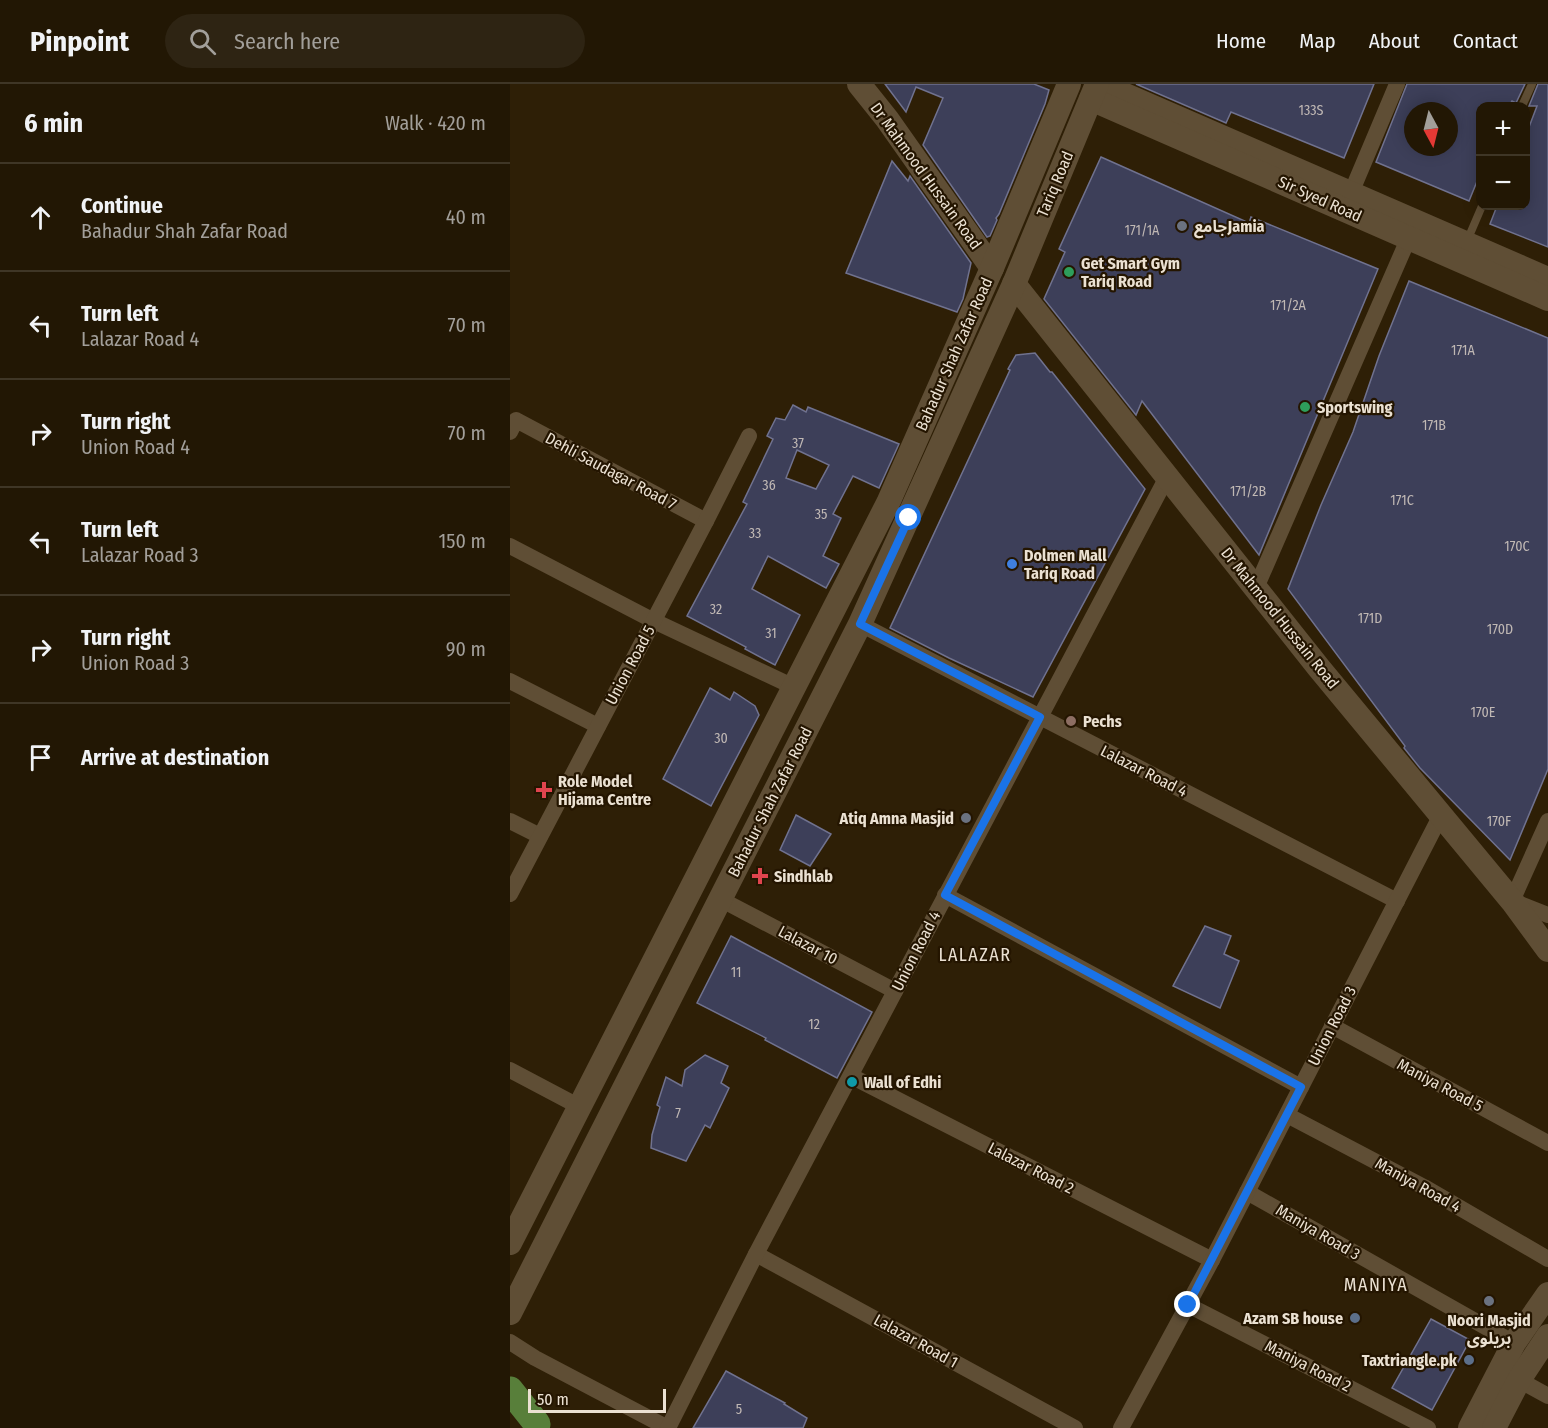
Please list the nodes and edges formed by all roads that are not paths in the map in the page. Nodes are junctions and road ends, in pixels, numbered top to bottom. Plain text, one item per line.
1 (859, 84) edge
2 (1069, 84) edge
3 (1397, 84) edge
4 (1532, 84) edge
5 (1096, 89) edge
6 (1524, 102) edge
7 (1351, 193) junction
8 (1480, 210) edge
9 (1412, 230) junction
10 (1466, 244) junction
11 (992, 267) junction
12 (1548, 279) edge
13 (1014, 284) junction
14 (1548, 299) edge
15 (513, 426) edge
16 (749, 436) dead end
17 (1167, 477) junction
18 (706, 521) junction
19 (510, 546) edge
20 (1256, 588) junction
21 (654, 621) junction
22 (860, 624) junction
23 (510, 681) edge
24 (794, 687) junction
25 (1040, 717) junction
26 (598, 726) junction
27 (1441, 815) junction
28 (1548, 820) edge
29 (510, 821) edge
30 (540, 836) junction
31 (510, 894) edge
32 (945, 895) junction
33 (720, 899) junction
34 (1396, 901) junction
35 (1512, 901) junction
36 (1548, 915) edge
37 (1548, 950) edge
38 (895, 992) junction
39 (1332, 1026) junction
40 (510, 1070) edge
41 (851, 1076) junction
42 (1301, 1087) junction
43 (580, 1107) junction
44 (1287, 1115) junction
45 (1548, 1143) edge
46 (1247, 1192) junction
47 (510, 1243) edge
48 (756, 1254) junction
49 (1548, 1259) edge
50 (1212, 1260) junction
51 (1548, 1294) edge
52 (1188, 1305) junction
53 (510, 1312) edge
54 (1548, 1336) edge
55 (510, 1342) edge
56 (1514, 1343) junction
57 (1518, 1380) junction
58 (510, 1390) edge
59 (1548, 1396) edge
60 (529, 1422) edge
61 (668, 1428) edge
62 (1075, 1428) edge
63 (1121, 1428) edge
64 (1428, 1428) edge
65 (1470, 1428) edge
66 (1494, 1428) edge

1 - 11 main road, Dr Mahmood Hussain Road
2 - 11 main road, Tariq Road
3 - 7 street
4 - 6 lane
5 - 7 main road, Sir Syed Road
5 - 9 main road, Sir Syed Road
5 - 13 main road, Tariq Road
7 - 9 main road, Sir Syed Road
8 - 10 lane
9 - 10 main road, Sir Syed Road
9 - 14 main road, Sir Syed Road
9 - 20 street
10 - 12 main road, Sir Syed Road
11 - 24 main road, Bahadur Shah Zafar Road
13 - 17 main road, Dr Mahmood Hussain Road
13 - 22 main road, Bahadur Shah Zafar Road
15 - 18 street, Dehli Saudagar Road 7
16 - 18 street, Union Road 5
17 - 20 main road, Dr Mahmood Hussain Road
17 - 25 street, Union Road 4
18 - 21 street, Union Road 5
19 - 21 street
20 - 27 main road, Dr Mahmood Hussain Road
21 - 24 street
21 - 26 street, Union Road 5
22 - 25 street, Lalazar Road 4
22 - 33 main road, Bahadur Shah Zafar Road
23 - 26 street
24 - 43 main road, Bahadur Shah Zafar Road
25 - 32 street, Union Road 4
25 - 34 street, Lalazar Road 4
26 - 30 street, Union Road 5
27 - 34 street, Union Road 3
27 - 35 main road, Dr Mahmood Hussain Road
28 - 35 street
29 - 30 street
30 - 31 street, Union Road 5
32 - 38 street, Union Road 4
32 - 42 street
33 - 38 street, Lalazar 10
33 - 53 main road, Bahadur Shah Zafar Road
34 - 39 street, Union Road 3
35 - 36 street
35 - 37 main road, Dr Mahmood Hussain Road
38 - 41 street, Union Road 4
39 - 42 street, Union Road 3
39 - 45 street, Maniya Road 5
40 - 43 street
41 - 48 street, Union Road 4
41 - 50 street, Lalazar Road 2
42 - 44 street, Union Road 3
43 - 47 main road, Bahadur Shah Zafar Road
44 - 46 street, Union Road 3
44 - 49 street, Maniya Road 4
46 - 50 street, Union Road 3
46 - 56 street, Maniya Road 3
48 - 61 street, Union Road 4
48 - 62 street, Lalazar Road 1
50 - 52 street, Union Road 3
51 - 56 main road
52 - 63 street, Union Road 3
52 - 64 street, Maniya Road 2
54 - 57 main road
55 - 61 street
56 - 65 main road
57 - 59 street
57 - 66 main road
58 - 60 main road

